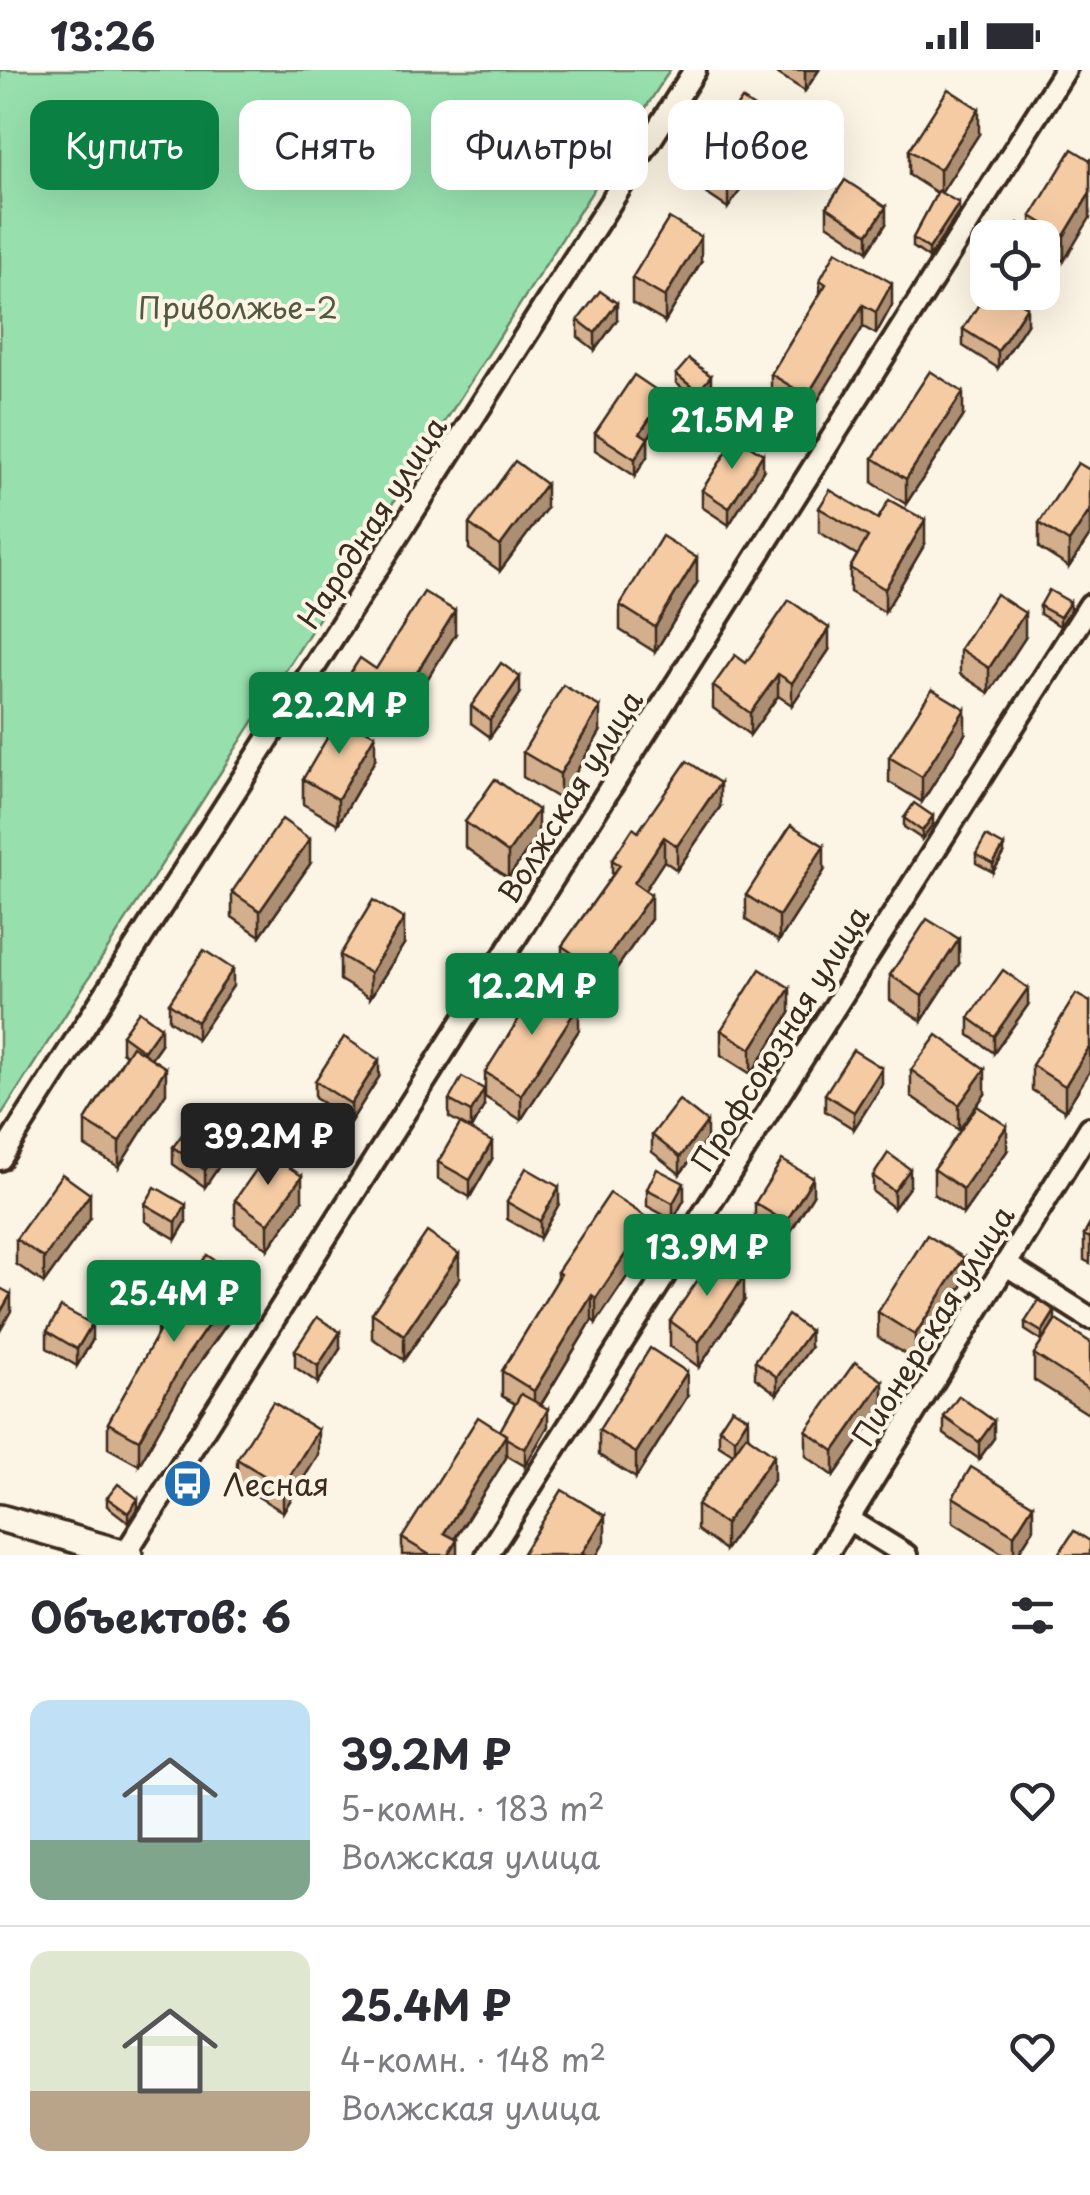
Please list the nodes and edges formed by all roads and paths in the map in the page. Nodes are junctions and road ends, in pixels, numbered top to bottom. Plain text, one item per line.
1 (695, 70) edge
2 (1065, 70) edge
3 (1090, 604) edge
4 (1090, 1128) edge
5 (0, 1159) edge
6 (1005, 1264) junction
7 (1090, 1318) edge
8 (0, 1518) edge
9 (848, 1519) junction
10 (127, 1554) edge
11 (487, 1555) edge
12 (826, 1555) edge
13 (906, 1555) edge

1 - 5 street, Народная улица
2 - 10 street, Волжская улица
3 - 11 street, Профсоюзная улица
4 - 6 street, Пионерская улица
6 - 7 street
6 - 9 street, Пионерская улица
8 - 10 street
9 - 12 street, Пионерская улица
9 - 13 street

